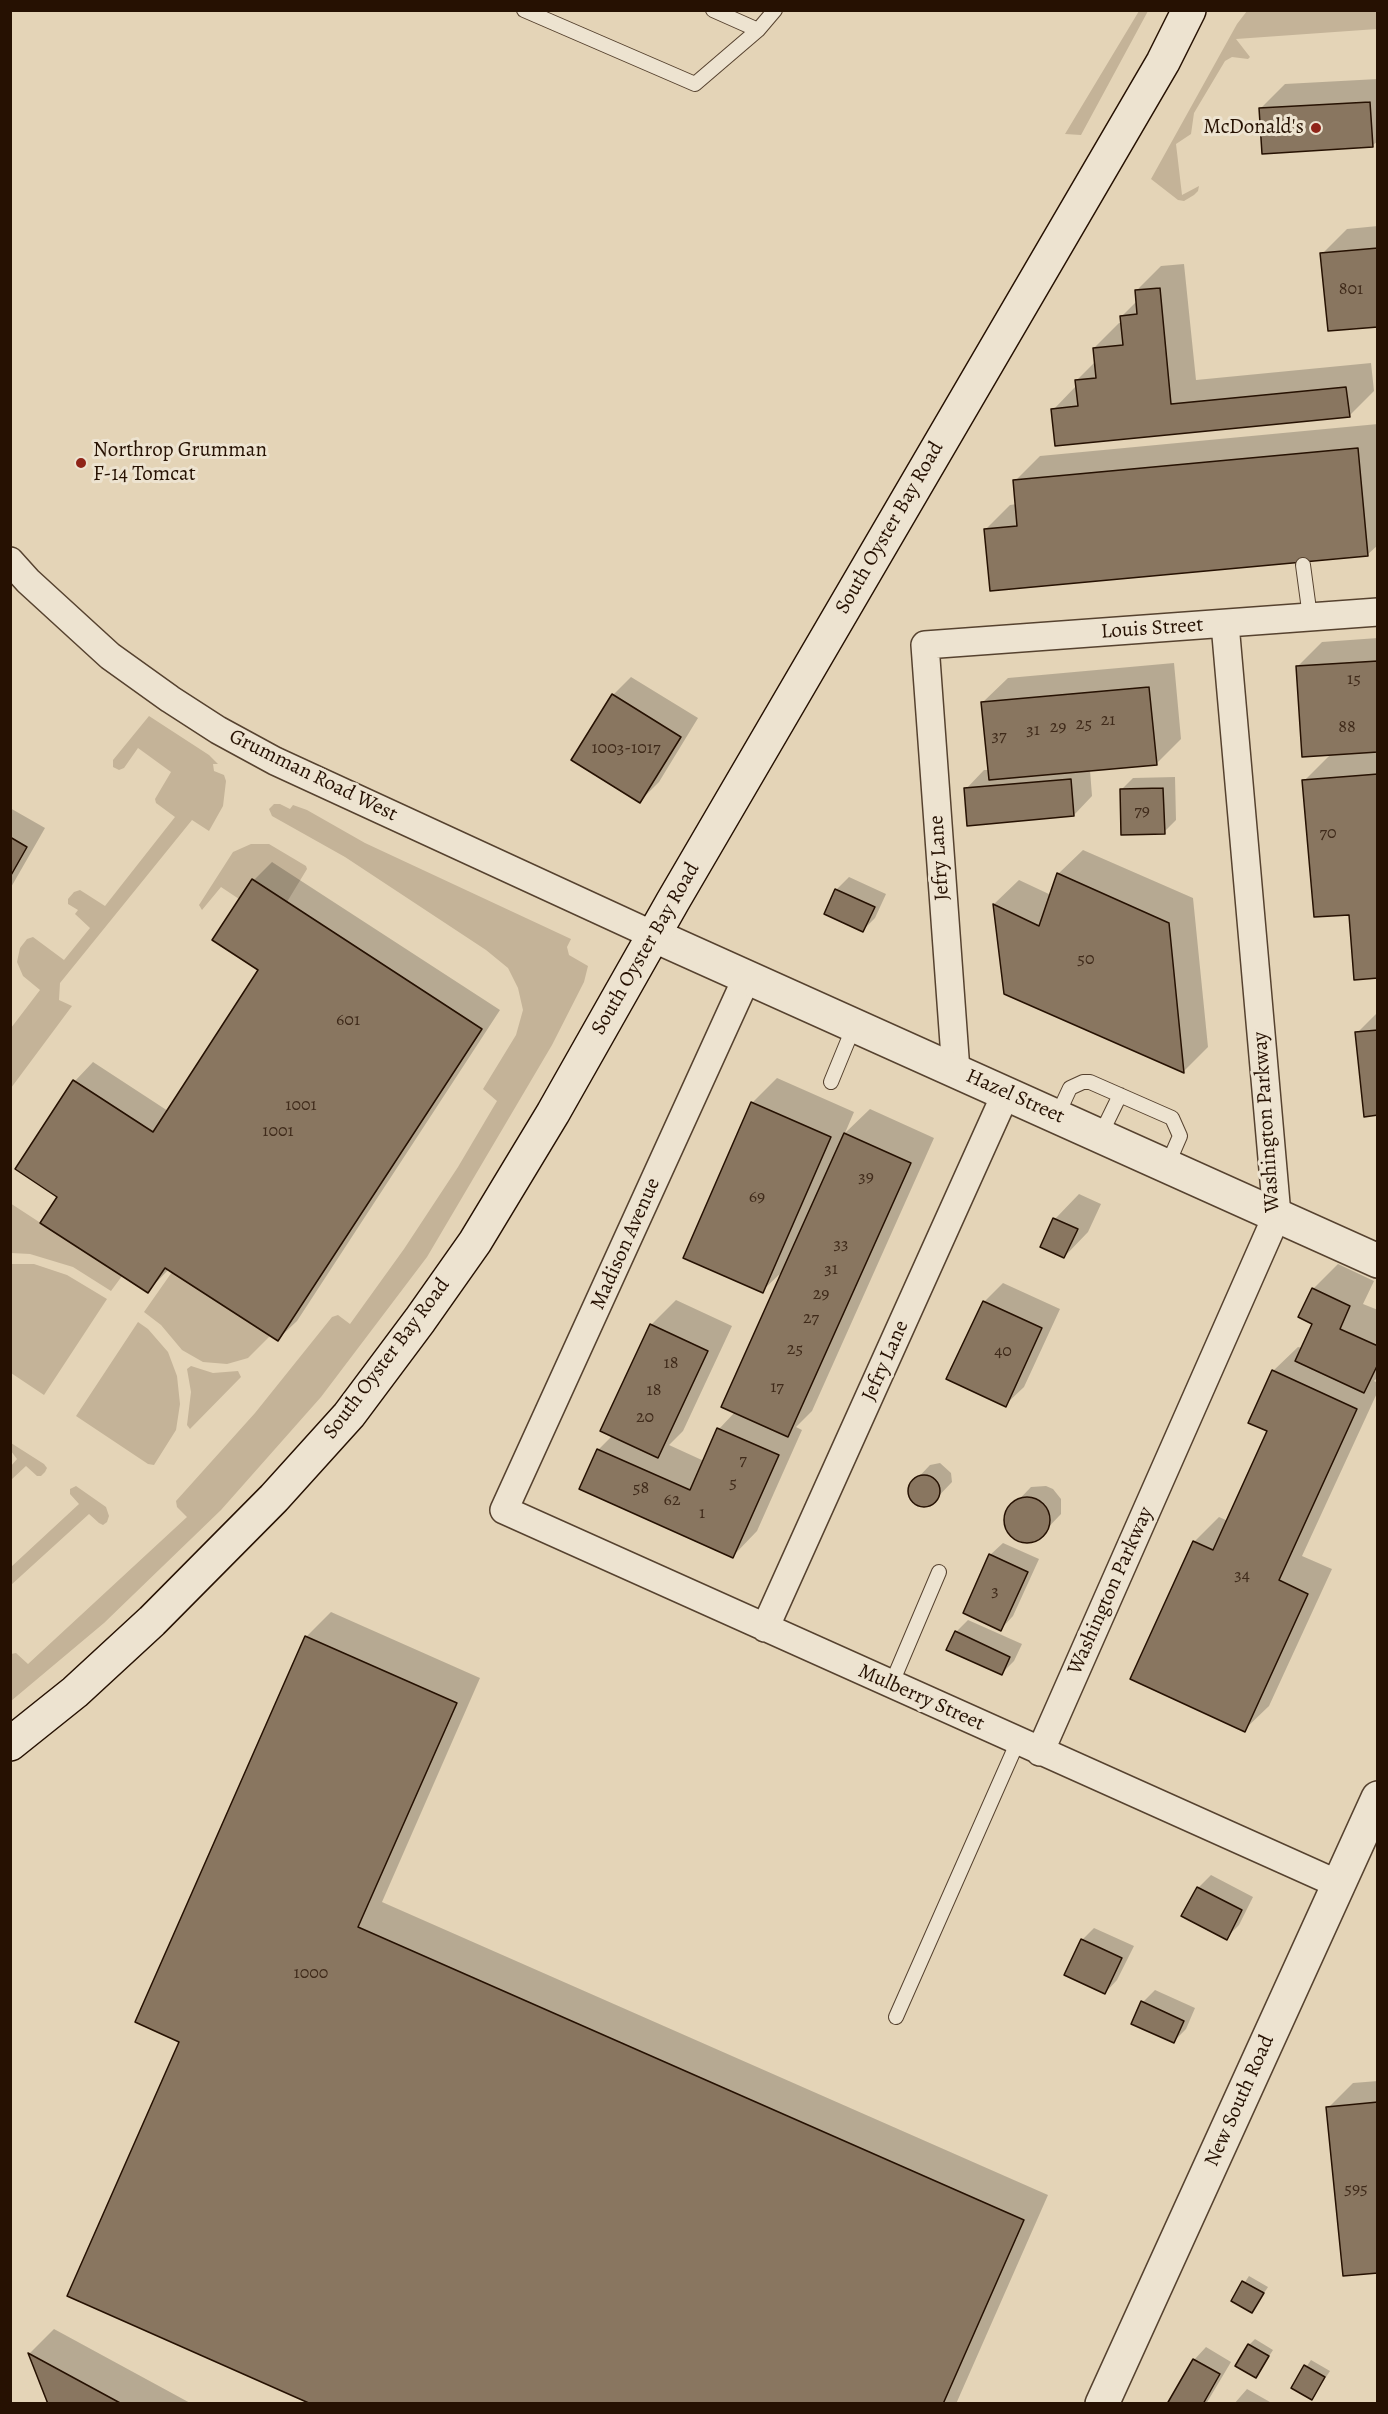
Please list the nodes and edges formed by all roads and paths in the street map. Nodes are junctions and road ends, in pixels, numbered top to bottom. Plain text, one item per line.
1 (524, 10) edge
2 (713, 10) edge
3 (775, 10) edge
4 (1189, 10) edge
5 (1209, 10) edge
6 (758, 30) junction
7 (1163, 62) junction
8 (10, 561) edge
9 (1303, 566) dead end
10 (1377, 612) edge
11 (1310, 617) junction
12 (1225, 624) junction
13 (926, 645) joint
14 (653, 935) junction
15 (747, 977) junction
16 (855, 1025) junction
17 (956, 1071) junction
18 (831, 1083) dead end
19 (1006, 1093) junction
20 (1120, 1095) junction
21 (1057, 1116) junction
22 (1100, 1136) junction
23 (1167, 1166) junction
24 (1277, 1215) junction
25 (1377, 1261) edge
26 (504, 1510) joint
27 (939, 1572) dead end
28 (765, 1628) junction
29 (891, 1685) junction
30 (10, 1744) edge
31 (1029, 1747) junction
32 (1377, 1798) edge
33 (1338, 1884) junction
34 (896, 2017) dead end
35 (1102, 2403) edge

1 - 6 lane
2 - 6 lane
3 - 6 lane
4 - 7 main road, South Oyster Bay Road
5 - 7 main road, South Oyster Bay Road
7 - 14 main road, South Oyster Bay Road
8 - 14 street, Grumman Road West
9 - 11 lane
10 - 11 street, Louis Street
11 - 12 street, Louis Street
12 - 13 street, Louis Street
12 - 24 street, Washington Parkway
13 - 17 street, Jefry Lane
14 - 15 main road, Hazel Street
14 - 30 main road, South Oyster Bay Road
15 - 16 main road, Hazel Street
15 - 26 street, Madison Avenue
16 - 17 main road, Hazel Street
16 - 18 lane
17 - 19 main road, Hazel Street
19 - 21 main road, Hazel Street
19 - 28 street, Jefry Lane
20 - 21 lane
20 - 22 lane
20 - 23 lane
21 - 22 main road, Hazel Street
22 - 23 main road, Hazel Street
23 - 24 main road, Hazel Street
24 - 25 main road, Hazel Street
24 - 31 street, Washington Parkway
26 - 28 street, Mulberry Street
27 - 29 lane
28 - 29 street, Mulberry Street
29 - 31 street, Mulberry Street
31 - 33 street, Mulberry Street
31 - 34 lane
32 - 33 main road, New South Road
33 - 35 main road, New South Road

